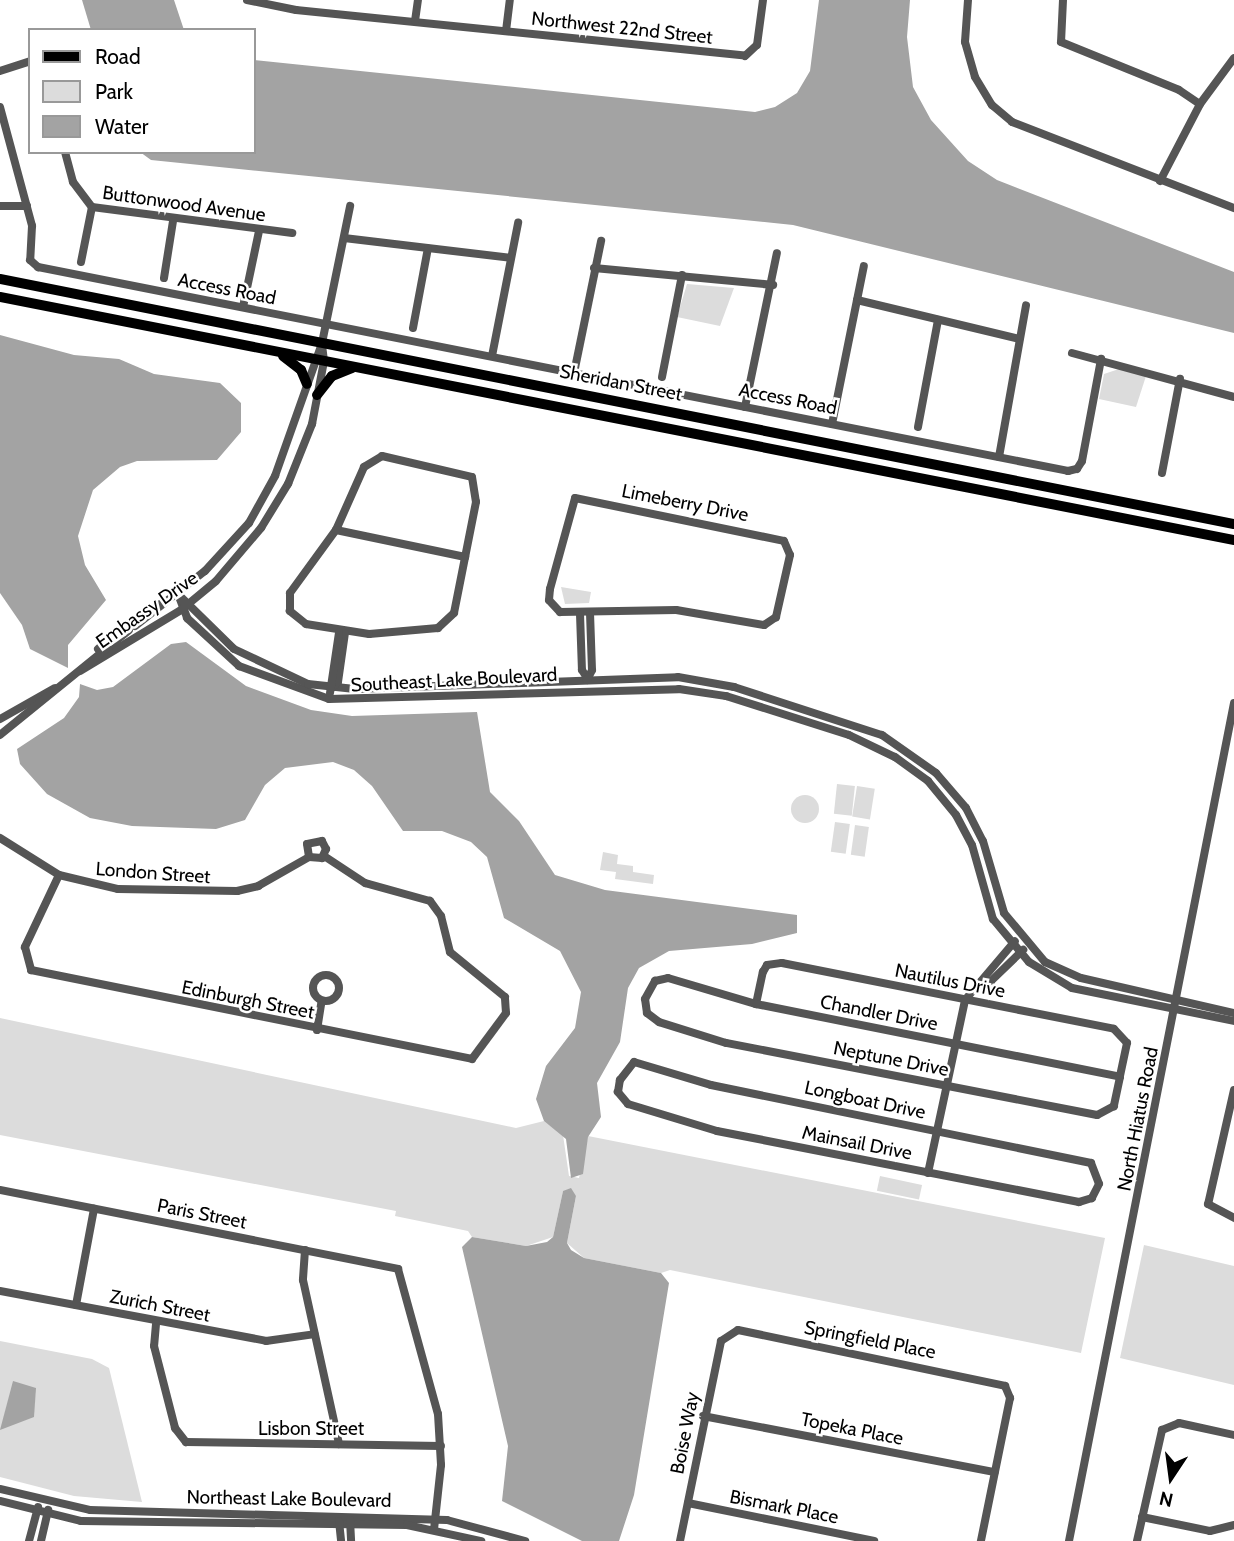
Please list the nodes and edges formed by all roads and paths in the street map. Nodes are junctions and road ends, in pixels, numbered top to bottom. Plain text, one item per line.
1 (247, 0) edge
2 (418, 0) edge
3 (510, 0) edge
4 (763, 0) edge
5 (968, 0) edge
6 (1063, 0) edge
7 (415, 21) junction
8 (506, 31) junction
9 (1234, 58) edge
10 (28, 62) edge
11 (0, 71) edge
12 (1200, 104) junction
13 (0, 107) edge
14 (66, 154) edge
15 (1160, 181) junction
16 (350, 205) dead end
17 (0, 206) edge
18 (27, 206) junction
19 (92, 207) junction
20 (1234, 208) edge
21 (173, 221) junction
22 (518, 223) dead end
23 (259, 231) junction
24 (292, 233) dead end
25 (344, 238) junction
26 (601, 241) dead end
27 (428, 248) junction
28 (777, 253) dead end
29 (511, 258) junction
30 (81, 262) dead end
31 (863, 266) dead end
32 (594, 268) junction
33 (682, 275) junction
34 (164, 278) dead end
35 (0, 279) edge
36 (773, 285) junction
37 (160, 292) junction
38 (0, 298) edge
39 (857, 300) junction
40 (1026, 305) dead end
41 (243, 307) junction
42 (157, 310) junction
43 (938, 320) junction
44 (326, 325) junction
45 (413, 328) dead end
46 (1019, 339) junction
47 (322, 343) junction
48 (276, 352) junction
49 (1072, 353) dead end
50 (492, 356) junction
51 (1101, 359) junction
52 (319, 360) junction
53 (353, 367) junction
54 (574, 373) junction
55 (662, 377) dead end
56 (1180, 379) junction
57 (307, 384) junction
58 (317, 395) junction
59 (1234, 397) edge
60 (745, 407) junction
61 (656, 408) junction
62 (832, 424) junction
63 (653, 426) junction
64 (918, 427) dead end
65 (999, 457) junction
66 (1162, 473) dead end
67 (993, 474) junction
68 (990, 492) junction
69 (1234, 524) edge
70 (336, 530) junction
71 (1234, 540) edge
72 (465, 557) junction
73 (178, 594) junction
74 (190, 603) junction
75 (181, 610) junction
76 (590, 613) junction
77 (580, 614) junction
78 (342, 633) junction
79 (80, 671) junction
80 (587, 678) junction
81 (61, 684) junction
82 (332, 688) junction
83 (587, 690) junction
84 (329, 699) junction
85 (1234, 703) edge
86 (0, 719) edge
87 (0, 735) edge
88 (0, 838) edge
89 (324, 856) junction
90 (309, 857) junction
91 (59, 875) junction
92 (1019, 938) junction
93 (1011, 945) junction
94 (1027, 946) junction
95 (1020, 954) junction
96 (982, 981) junction
97 (645, 999) joint
98 (323, 1000) dead end
99 (965, 1000) junction
100 (1177, 1000) junction
101 (756, 1004) junction
102 (1175, 1010) junction
103 (1234, 1013) edge
104 (1234, 1021) edge
105 (317, 1030) junction
106 (955, 1044) junction
107 (472, 1059) joint
108 (1120, 1077) junction
109 (620, 1080) joint
110 (945, 1086) junction
111 (1234, 1090) edge
112 (937, 1130) junction
113 (928, 1173) junction
114 (1099, 1184) joint
115 (0, 1190) edge
116 (94, 1209) junction
117 (1234, 1218) edge
118 (305, 1250) junction
119 (0, 1291) edge
120 (76, 1305) junction
121 (156, 1324) junction
122 (727, 1333) joint
123 (315, 1334) junction
124 (703, 1416) junction
125 (1234, 1435) edge
126 (339, 1444) junction
127 (441, 1446) junction
128 (995, 1472) junction
129 (0, 1489) edge
130 (0, 1501) edge
131 (40, 1501) junction
132 (688, 1503) junction
133 (50, 1504) junction
134 (37, 1512) junction
135 (47, 1515) junction
136 (1143, 1517) junction
137 (339, 1519) junction
138 (350, 1519) junction
139 (434, 1524) junction
140 (1234, 1525) edge
141 (29, 1541) edge
142 (41, 1541) edge
143 (341, 1541) edge
144 (351, 1541) edge
145 (481, 1541) edge
146 (525, 1541) edge
147 (680, 1541) edge
148 (874, 1541) edge
149 (981, 1541) edge
150 (1069, 1541) edge
151 (1137, 1541) edge

1 - 7 street, Northwest 22nd Street
2 - 7 street
3 - 8 street
4 - 8 street, Northwest 22nd Street
5 - 15 street
6 - 12 street
7 - 8 street, Northwest 22nd Street
9 - 12 street
10 - 11 street
12 - 15 street
13 - 18 street
14 - 19 street, Buttonwood Avenue
15 - 20 street
16 - 25 street
17 - 18 street
18 - 37 street, Access Road
19 - 21 street, Buttonwood Avenue
19 - 30 street
21 - 23 street, Buttonwood Avenue
21 - 34 street
22 - 29 street
23 - 24 street, Buttonwood Avenue
23 - 41 street
25 - 27 street
25 - 44 street
26 - 32 street
27 - 29 street
27 - 45 street
28 - 36 street
29 - 50 street
31 - 39 street
32 - 33 street
32 - 54 street
33 - 36 street
33 - 55 street
35 - 42 main road, Sheridan Street
36 - 60 street
37 - 41 street, Access Road
37 - 42 street
38 - 48 main road, Sheridan Street
39 - 43 street
39 - 62 street
40 - 46 street
41 - 44 street, Access Road
42 - 47 main road, Sheridan Street
43 - 46 street
43 - 64 street
44 - 47 street
44 - 50 street, Access Road
46 - 65 street
47 - 52 street
47 - 61 main road, Sheridan Street
48 - 52 main road, Sheridan Street
48 - 57 main road
49 - 51 street
50 - 54 street, Access Road
51 - 56 street
51 - 65 street, Access Road
52 - 53 main road, Sheridan Street
52 - 57 street, Embassy Drive
52 - 58 street, Embassy Drive
53 - 58 main road
53 - 63 main road, Sheridan Street
54 - 60 street, Access Road
56 - 59 street
56 - 66 street
57 - 73 street, Embassy Drive
58 - 74 street, Embassy Drive
60 - 62 street, Access Road
61 - 63 main road
61 - 67 main road, Sheridan Street
62 - 65 street, Access Road
63 - 68 main road, Sheridan Street
67 - 68 main road
67 - 69 main road, Sheridan Street
68 - 71 main road, Sheridan Street
70 - 72 street
70 - 72 street
70 - 78 street
72 - 78 street
73 - 74 street, Southeast Lake Boulevard
73 - 75 street
73 - 79 street, Embassy Drive
74 - 75 street, Embassy Drive
74 - 82 street, Southeast Lake Boulevard
75 - 79 street, Embassy Drive
75 - 84 street, Southeast Lake Boulevard
76 - 77 street
76 - 77 street, Limeberry Drive
76 - 80 street
77 - 80 street
78 - 82 street
79 - 81 street, Embassy Drive
80 - 82 street, Southeast Lake Boulevard
80 - 83 street
80 - 92 street, Southeast Lake Boulevard
81 - 86 street, Embassy Drive
81 - 87 street, Embassy Drive
82 - 84 street
83 - 84 street, Southeast Lake Boulevard
83 - 93 street, Southeast Lake Boulevard
85 - 100 street, North Hiatus Road
88 - 91 street, London Street
89 - 90 street, London Street
89 - 90 street, London Street
89 - 107 street, London Street
90 - 91 street, London Street
91 - 105 street, Edinburgh Street
92 - 93 street
92 - 94 street, Southeast Lake Boulevard
93 - 95 street, Southeast Lake Boulevard
93 - 96 street
94 - 95 street
94 - 100 street, Southeast Lake Boulevard
95 - 96 street
95 - 102 street, Southeast Lake Boulevard
96 - 99 street
97 - 101 street, Chandler Drive
97 - 110 street, Neptune Drive
98 - 105 street
99 - 101 street, Nautilus Drive
99 - 106 street
99 - 108 street, Nautilus Drive
100 - 102 street, North Hiatus Road
100 - 103 street, Southeast Lake Boulevard
101 - 106 street, Chandler Drive
102 - 104 street, Southeast Lake Boulevard
102 - 150 street, North Hiatus Road
105 - 107 street, Edinburgh Street
106 - 108 street, Chandler Drive
106 - 110 street
108 - 110 street, Neptune Drive
109 - 112 street, Longboat Drive
109 - 113 street, Mainsail Drive
110 - 112 street
111 - 117 street
112 - 113 street
112 - 114 street, Longboat Drive
113 - 114 street, Mainsail Drive
115 - 116 street, Paris Street
116 - 118 street, Paris Street
116 - 120 street
118 - 123 street
118 - 127 street, Paris Street
119 - 120 street, Zurich Street
120 - 121 street, Zurich Street
121 - 123 street, Zurich Street
121 - 126 street, Lisbon Street
122 - 124 street, Boise Way
122 - 128 street, Springfield Place
123 - 126 street
124 - 128 street, Topeka Place
124 - 132 street, Boise Way
125 - 136 street
126 - 127 street, Lisbon Street
127 - 139 street
128 - 149 street
129 - 131 street
130 - 134 street
131 - 133 street
131 - 134 street
132 - 147 street, Boise Way
132 - 148 street, Bismark Place
133 - 135 street
133 - 137 street, Northeast Lake Boulevard
134 - 135 street
134 - 141 street
135 - 137 street, Northeast Lake Boulevard
135 - 142 street
136 - 140 street
136 - 151 street
137 - 138 street, Northeast Lake Boulevard
137 - 143 street
138 - 139 street, Northeast Lake Boulevard
138 - 144 street
139 - 145 street, Northeast Lake Boulevard
139 - 146 street, Northeast Lake Boulevard

